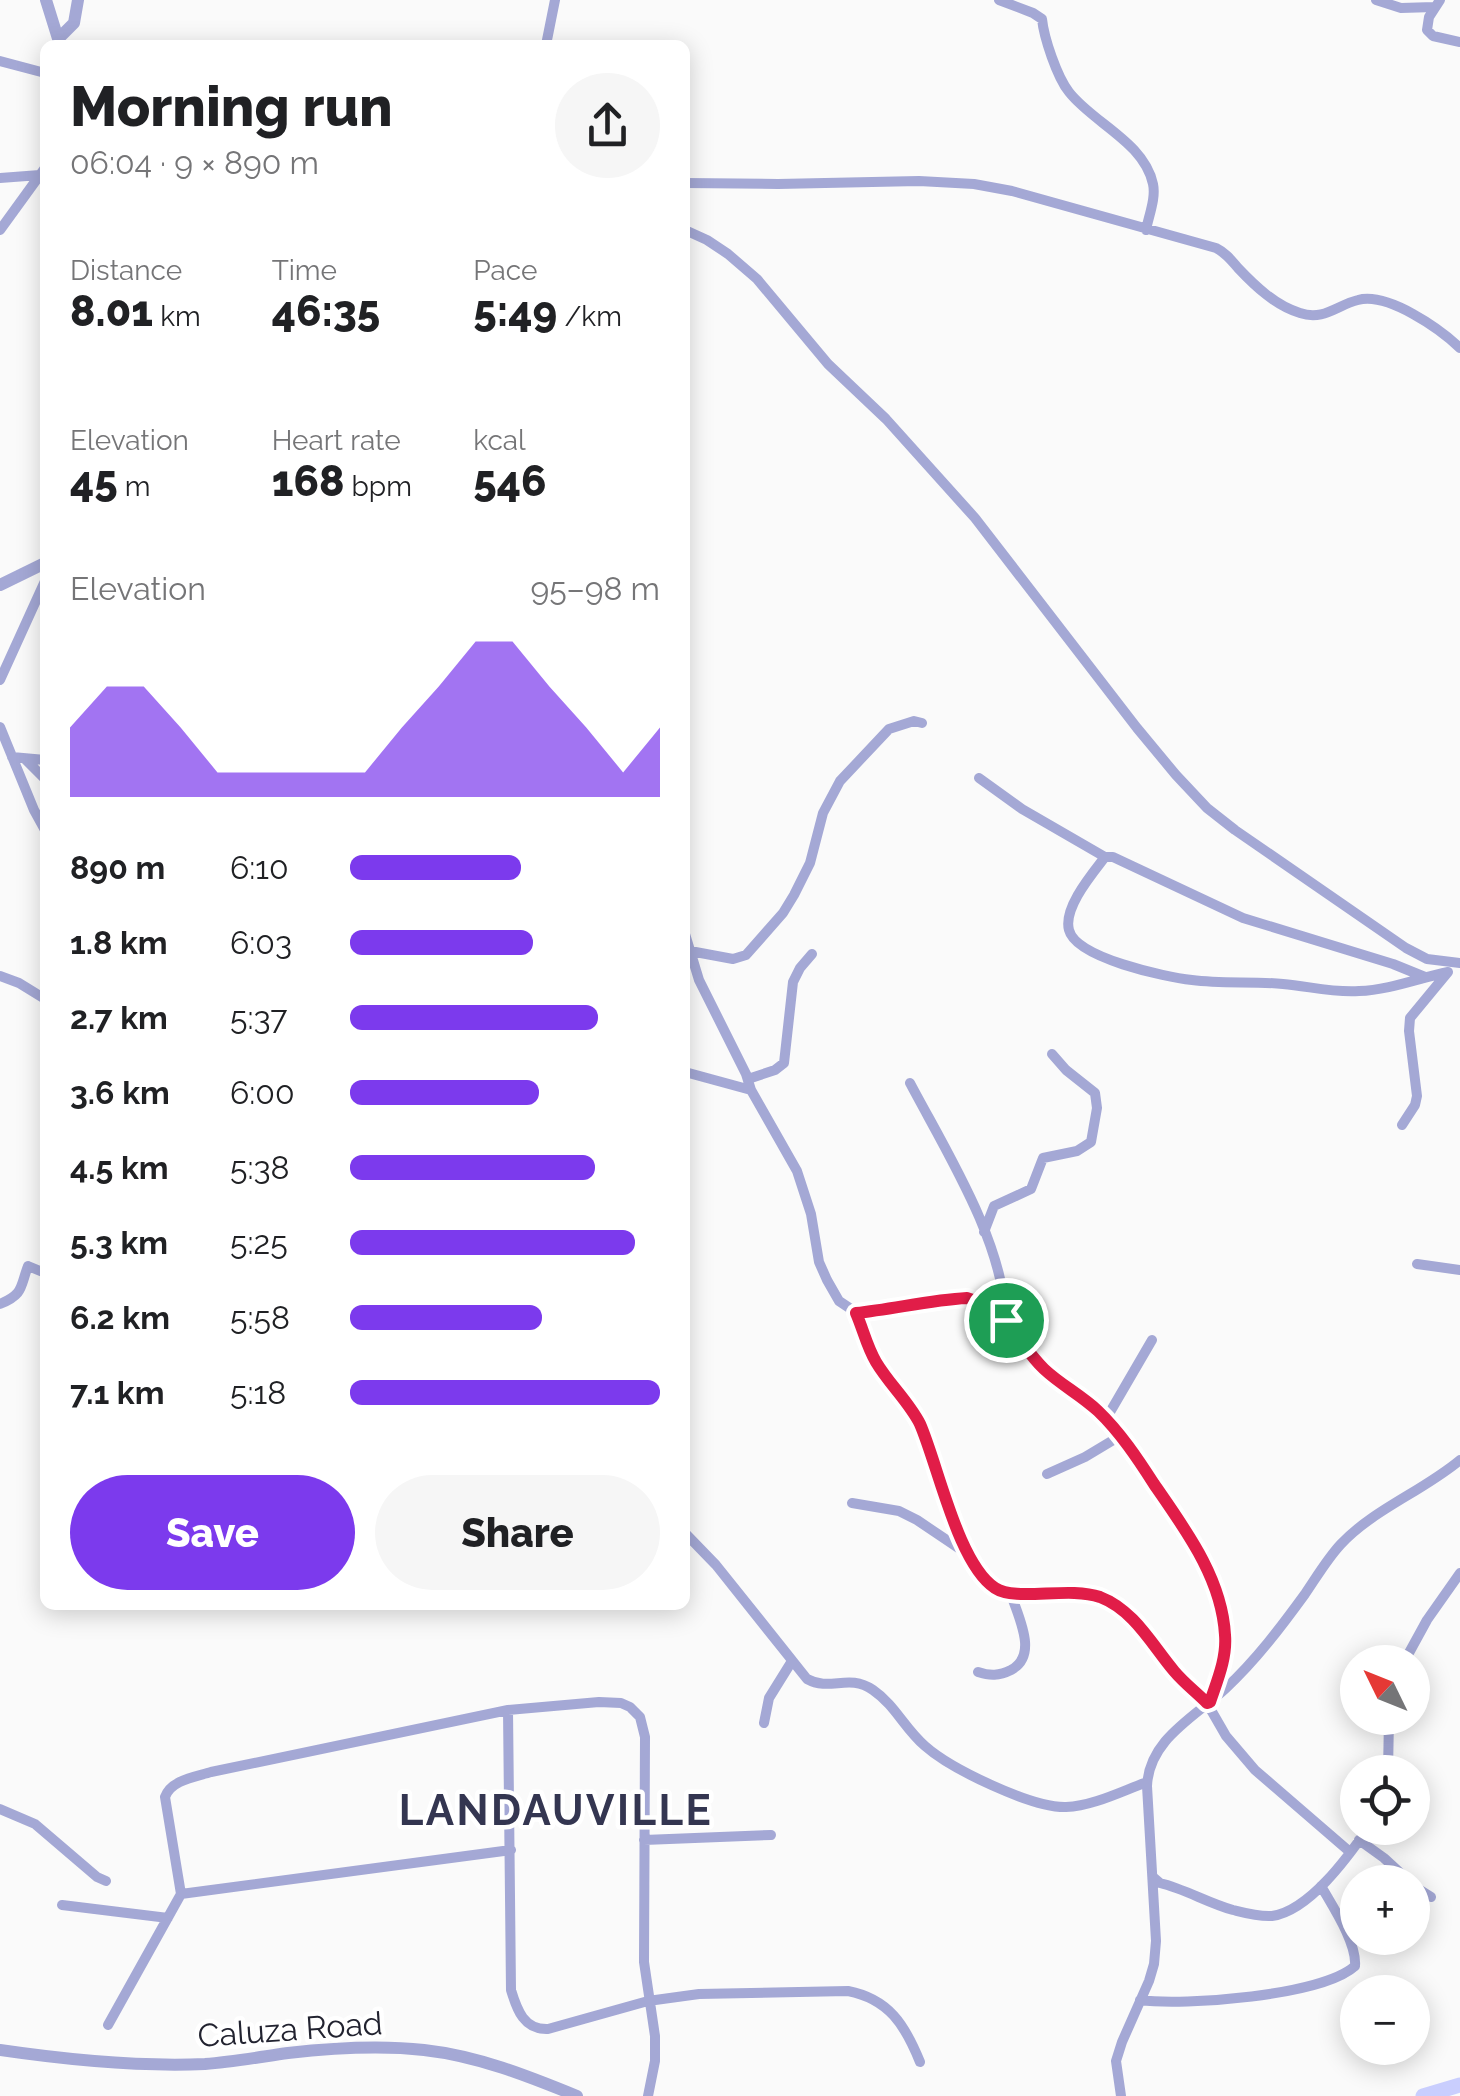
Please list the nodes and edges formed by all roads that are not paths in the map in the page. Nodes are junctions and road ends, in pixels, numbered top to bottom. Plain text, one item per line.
1 (46, 0) edge
2 (78, 0) edge
3 (556, 0) edge
4 (999, 0) edge
5 (1376, 0) edge
6 (1437, 4) edge
7 (59, 40) edge
8 (61, 40) edge
9 (547, 40) edge
10 (1460, 42) edge
11 (0, 61) edge
12 (40, 72) edge
13 (40, 171) edge
14 (40, 174) edge
15 (0, 178) edge
16 (690, 183) edge
17 (0, 230) edge
18 (1146, 230) junction
19 (690, 232) edge
20 (1460, 348) edge
21 (40, 565) edge
22 (0, 584) edge
23 (40, 592) edge
24 (0, 680) edge
25 (922, 723) dead end
26 (0, 727) edge
27 (18, 758) junction
28 (40, 760) edge
29 (40, 775) edge
30 (979, 778) dead end
31 (40, 821) edge
32 (1105, 857) junction
33 (690, 951) joint
34 (812, 954) dead end
35 (1454, 966) edge
36 (0, 976) edge
37 (1425, 977) junction
38 (40, 996) edge
39 (1052, 1054) dead end
40 (690, 1073) edge
41 (910, 1083) dead end
42 (750, 1085) junction
43 (1402, 1125) dead end
44 (984, 1232) junction
45 (1418, 1264) dead end
46 (1460, 1270) edge
47 (40, 1271) edge
48 (0, 1304) edge
49 (856, 1313) junction
50 (1006, 1320) junction
51 (1152, 1340) dead end
52 (1106, 1420) junction
53 (1120, 1436) junction
54 (1460, 1460) edge
55 (1046, 1474) dead end
56 (852, 1503) dead end
57 (690, 1538) edge
58 (970, 1555) junction
59 (1460, 1573) edge
60 (1011, 1594) junction
61 (1412, 1645) edge
62 (792, 1661) junction
63 (978, 1672) dead end
64 (1209, 1702) junction
65 (508, 1710) junction
66 (764, 1723) dead end
67 (1147, 1782) junction
68 (0, 1808) edge
69 (771, 1835) dead end
70 (644, 1840) junction
71 (1355, 1845) edge
72 (1366, 1845) edge
73 (512, 1850) junction
74 (1350, 1852) junction
75 (1391, 1865) edge
76 (1153, 1877) junction
77 (106, 1881) dead end
78 (1320, 1886) junction
79 (181, 1894) junction
80 (62, 1906) dead end
81 (168, 1918) junction
82 (1140, 2000) junction
83 (648, 2001) junction
84 (108, 2025) dead end
85 (0, 2050) edge
86 (920, 2062) dead end
87 (577, 2096) edge
88 (648, 2096) edge
89 (1122, 2096) edge

1 - 7 street
2 - 8 street
3 - 9 street
4 - 18 street
5 - 6 street
6 - 10 street
11 - 12 street
13 - 15 street
14 - 17 street
16 - 18 street
18 - 20 street
19 - 35 street
21 - 22 street
23 - 24 street
25 - 33 street
26 - 27 street
27 - 28 street
27 - 29 street
27 - 31 street
30 - 32 street
32 - 37 street
32 - 37 street
33 - 42 street
34 - 42 street
35 - 37 street
35 - 43 street
36 - 38 street
39 - 44 street
40 - 42 street
41 - 44 street
42 - 49 street
44 - 50 street
45 - 46 street
47 - 48 street
49 - 50 street
49 - 58 street
50 - 52 street
51 - 52 street
52 - 53 street
53 - 55 street
53 - 64 street
54 - 64 street
56 - 58 street
57 - 62 street
58 - 60 street
59 - 61 street
60 - 63 street
60 - 64 street
62 - 66 street
62 - 67 street
64 - 67 street
64 - 74 street
65 - 70 street
65 - 73 street
65 - 79 street
67 - 76 street
68 - 77 street
69 - 70 street
70 - 83 street
71 - 74 street
72 - 75 street
73 - 79 street
73 - 83 street
74 - 78 street
76 - 78 street
76 - 82 street
78 - 82 street
79 - 81 street
80 - 81 street
81 - 84 street
82 - 89 street
83 - 86 street
83 - 88 street
85 - 87 street, Caluza Road

